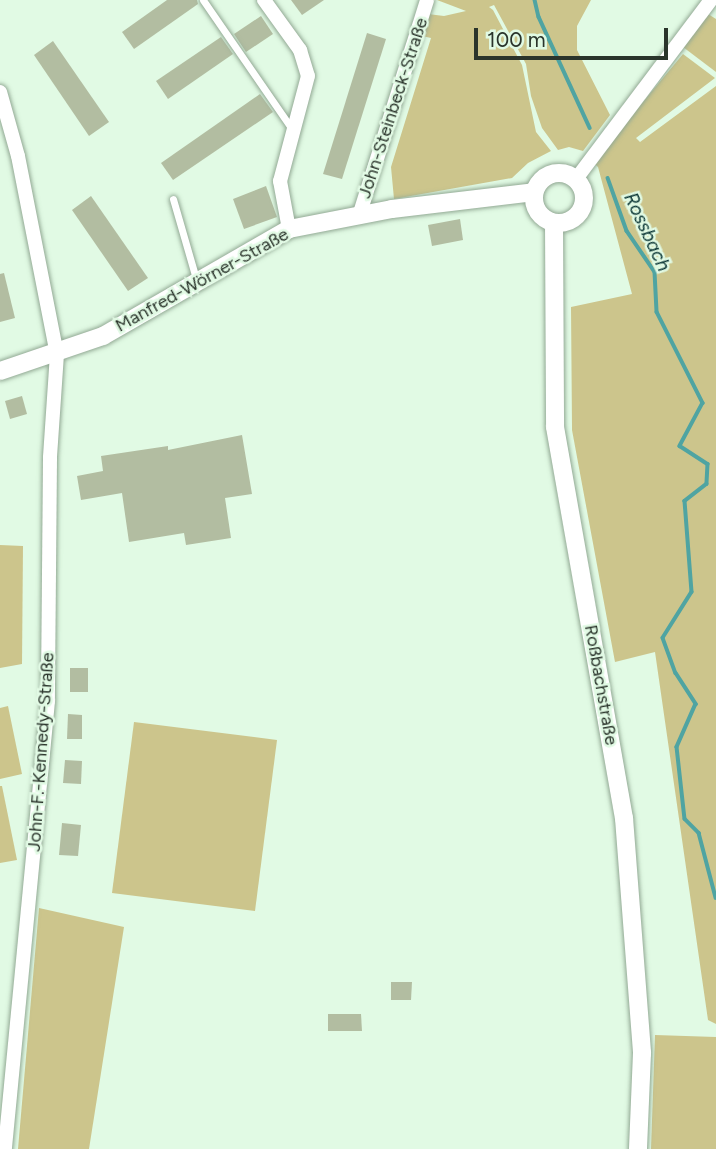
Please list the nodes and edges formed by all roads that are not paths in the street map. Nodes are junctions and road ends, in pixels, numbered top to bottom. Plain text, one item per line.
1 (203, 0) edge
2 (264, 0) edge
3 (427, 0) edge
4 (710, 0) edge
5 (0, 92) edge
6 (294, 131) junction
7 (5, 135) edge
8 (576, 178) junction
9 (534, 192) junction
10 (173, 199) dead end
11 (359, 216) junction
12 (554, 223) junction
13 (289, 229) junction
14 (198, 283) junction
15 (57, 354) junction
16 (0, 372) edge
17 (5, 1149) edge
18 (638, 1149) edge

1 - 6 lane
2 - 6 street
3 - 11 street, John-Steinbeck-Straße
4 - 8 street
5 - 7 street, John-F.-Kennedy-Straße
6 - 13 street
7 - 15 street, John-F.-Kennedy-Straße
8 - 9 street
8 - 12 street
9 - 11 street, Manfred-Wörner-Straße
9 - 12 street
10 - 14 lane
11 - 13 street, Manfred-Wörner-Straße
12 - 18 street, Roßbachstraße
13 - 14 street, Manfred-Wörner-Straße
14 - 15 street, Manfred-Wörner-Straße
15 - 16 street, Manfred-Wörner-Straße
15 - 17 street, John-F.-Kennedy-Straße

